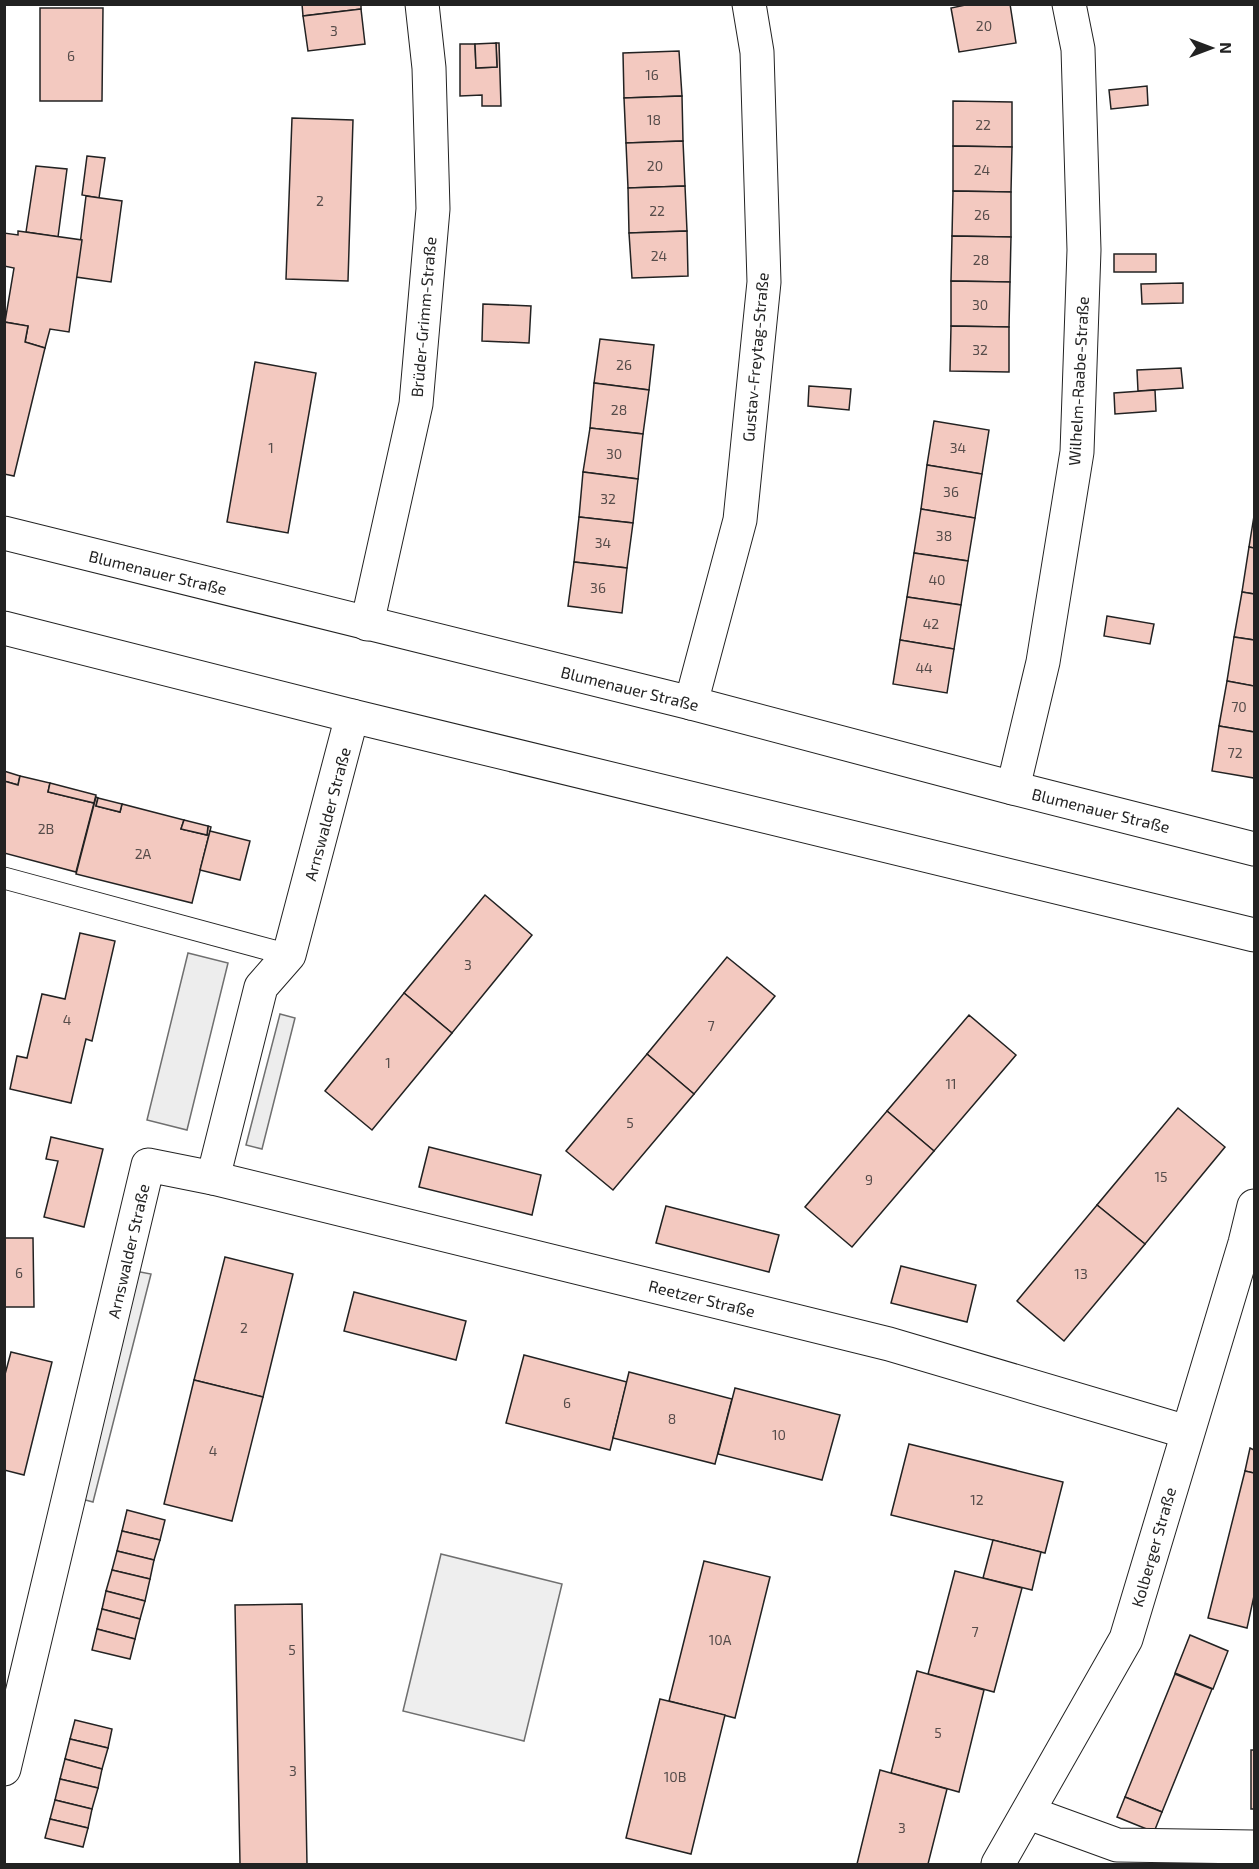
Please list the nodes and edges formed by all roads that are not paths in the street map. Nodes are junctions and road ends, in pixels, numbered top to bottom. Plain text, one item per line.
1 (422, 4) edge
2 (749, 4) edge
3 (1069, 4) edge
4 (4, 533) edge
5 (368, 624) junction
6 (4, 628) edge
7 (691, 703) junction
8 (352, 716) junction
9 (1013, 788) junction
10 (1254, 849) edge
11 (4, 878) edge
12 (1254, 935) edge
13 (289, 955) junction
14 (213, 1178) junction
15 (1254, 1206) edge
16 (1250, 1243) edge
17 (1187, 1432) junction
18 (4, 1769) edge
19 (1029, 1813) junction
20 (1254, 1847) edge
21 (998, 1864) edge

1 - 5 street, Brüder-Grimm-Straße
2 - 7 street, Gustav-Freytag-Straße
3 - 9 street, Wilhelm-Raabe-Straße
4 - 5 street, Blumenauer Straße
5 - 7 street, Blumenauer Straße
6 - 8 street
7 - 9 street, Blumenauer Straße
8 - 12 street
8 - 13 street, Arnswalder Straße
9 - 10 street, Blumenauer Straße
11 - 13 lane
13 - 14 street, Arnswalder Straße
14 - 17 street, Reetzer Straße
14 - 18 street, Arnswalder Straße
15 - 16 street, Kolberger Straße
16 - 17 street, Kolberger Straße
17 - 19 street, Kolberger Straße
19 - 20 street
19 - 21 street, Kolberger Straße

